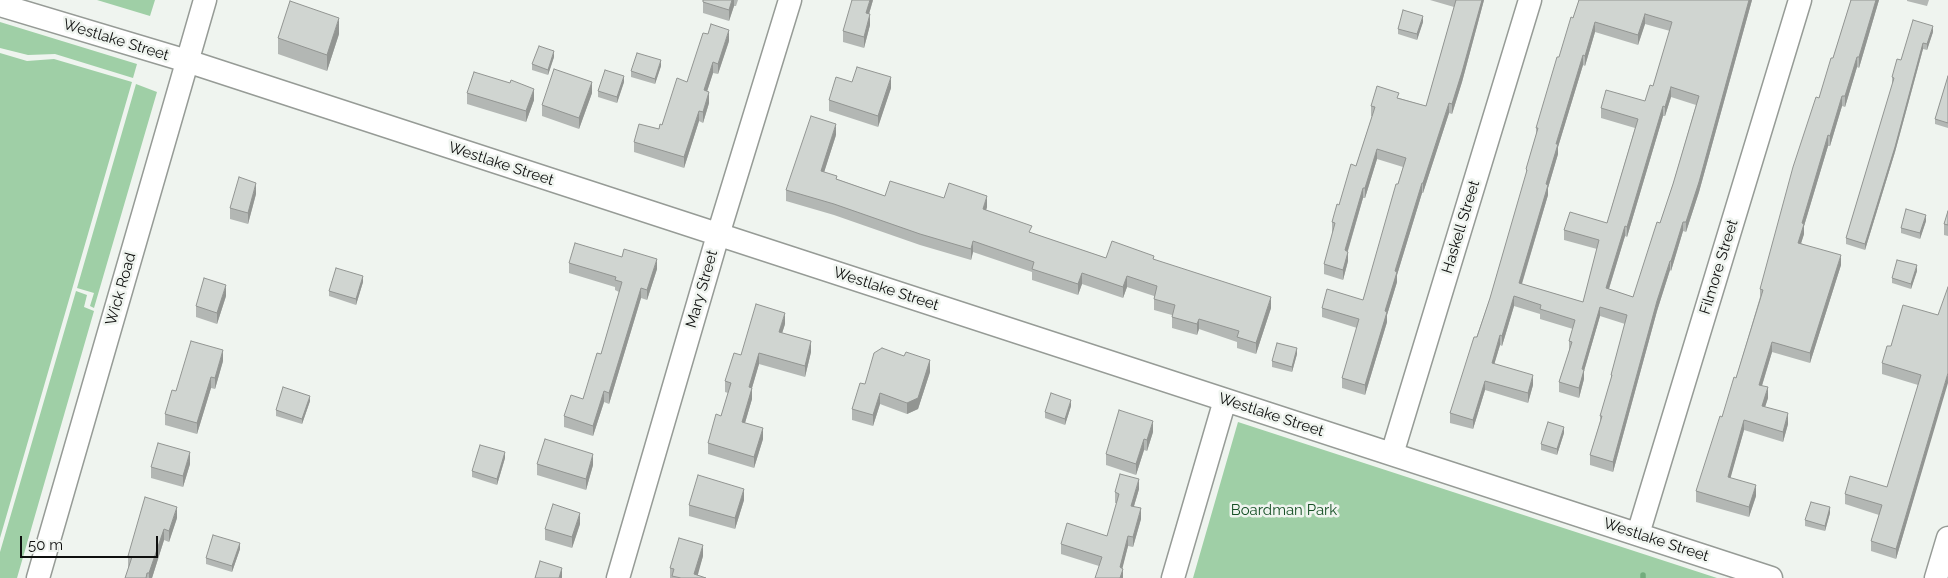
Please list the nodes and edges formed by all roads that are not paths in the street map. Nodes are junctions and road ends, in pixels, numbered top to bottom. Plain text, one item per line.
1 (205, 0) edge
2 (790, 0) edge
3 (1530, 0) edge
4 (1800, 0) edge
5 (0, 5) edge
6 (187, 61) junction
7 (718, 234) junction
8 (1225, 400) junction
9 (1392, 454) junction
10 (1638, 534) junction
11 (1948, 538) edge
12 (38, 578) edge
13 (618, 578) edge
14 (1173, 578) edge
15 (1771, 578) edge
16 (1936, 578) edge

1 - 6 street, Wick Road
2 - 7 street, Mary Street
3 - 9 street, Haskell Street
4 - 10 street, Filmore Street
5 - 6 street, Westlake Street
6 - 7 street, Westlake Street
6 - 12 street, Wick Road
7 - 8 street, Westlake Street
7 - 13 street, Mary Street
8 - 9 street, Westlake Street
8 - 14 street
9 - 10 street, Westlake Street
10 - 15 street, Westlake Street
11 - 16 street

